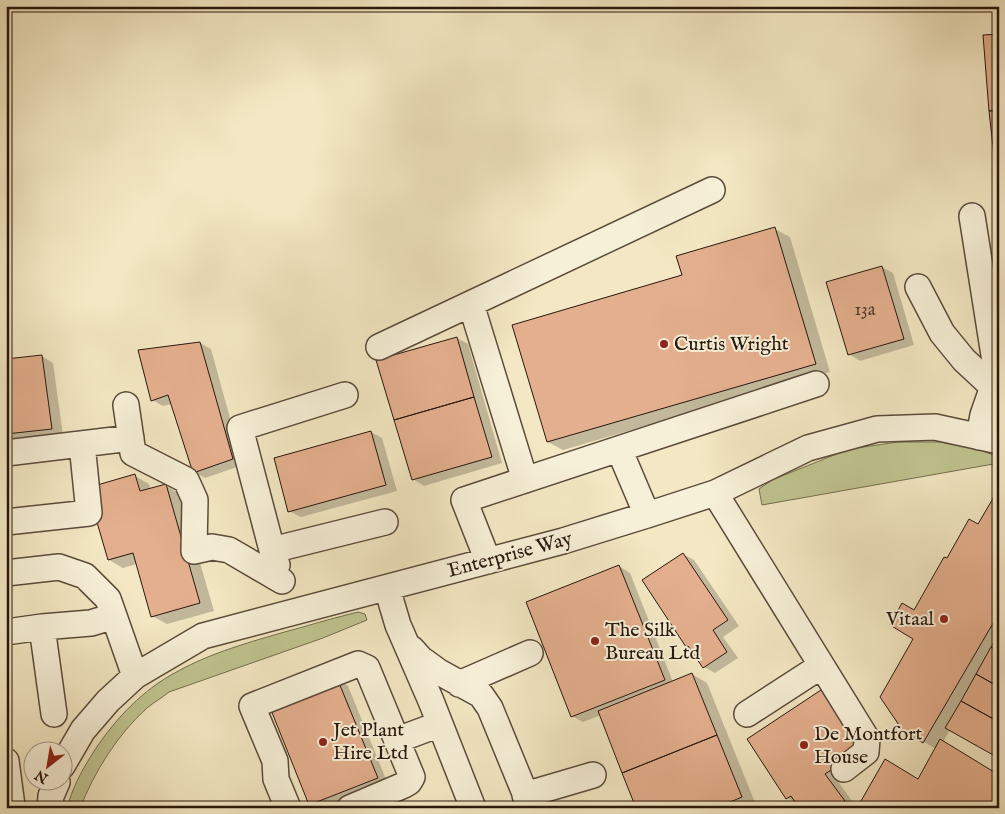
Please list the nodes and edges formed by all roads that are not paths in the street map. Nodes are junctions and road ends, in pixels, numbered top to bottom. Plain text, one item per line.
1 (712, 190) dead end
2 (972, 216) dead end
3 (918, 287) dead end
4 (471, 304) junction
5 (379, 347) dead end
6 (996, 377) edge
7 (816, 384) dead end
8 (346, 395) dead end
9 (126, 405) dead end
10 (131, 438) junction
11 (989, 439) edge
12 (82, 444) junction
13 (619, 449) junction
14 (6, 453) edge
15 (524, 480) junction
16 (714, 493) junction
17 (647, 515) junction
18 (6, 522) edge
19 (385, 522) dead end
20 (272, 550) junction
21 (488, 560) junction
22 (6, 573) edge
23 (282, 581) junction
24 (387, 588) junction
25 (292, 613) junction
26 (114, 616) junction
27 (42, 627) junction
28 (6, 632) edge
29 (405, 641) junction
30 (530, 653) dead end
31 (820, 666) junction
32 (135, 676) junction
33 (459, 684) junction
34 (54, 714) dead end
35 (747, 714) dead end
36 (440, 724) junction
37 (398, 740) junction
38 (72, 749) edge
39 (6, 762) edge
40 (844, 769) dead end
41 (593, 775) dead end
42 (53, 792) edge
43 (528, 801) edge
44 (12, 806) dead end
45 (50, 808) edge
46 (288, 808) edge
47 (350, 808) edge
48 (473, 808) edge

1 - 4 street
2 - 6 street
3 - 6 street
4 - 5 street
4 - 15 street
6 - 11 street
7 - 13 street
8 - 20 street
9 - 10 street
10 - 12 street
10 - 23 street
11 - 16 street, Enterprise Way
12 - 14 street
12 - 18 street
13 - 15 street
13 - 17 street
15 - 21 street
16 - 17 street, Enterprise Way
16 - 31 street
17 - 21 street, Enterprise Way
19 - 20 street
20 - 23 street
21 - 24 street, Enterprise Way
22 - 26 street
23 - 25 street
24 - 25 street, Enterprise Way
24 - 29 street
25 - 32 street, Enterprise Way
26 - 27 street
26 - 32 street
27 - 28 street
27 - 34 street
29 - 33 street
29 - 36 street
30 - 33 street
31 - 35 street
31 - 40 street
32 - 38 street, Enterprise Way
33 - 43 street
36 - 37 street
36 - 48 street
37 - 46 street
37 - 47 street
39 - 44 street
41 - 43 street
42 - 45 street

